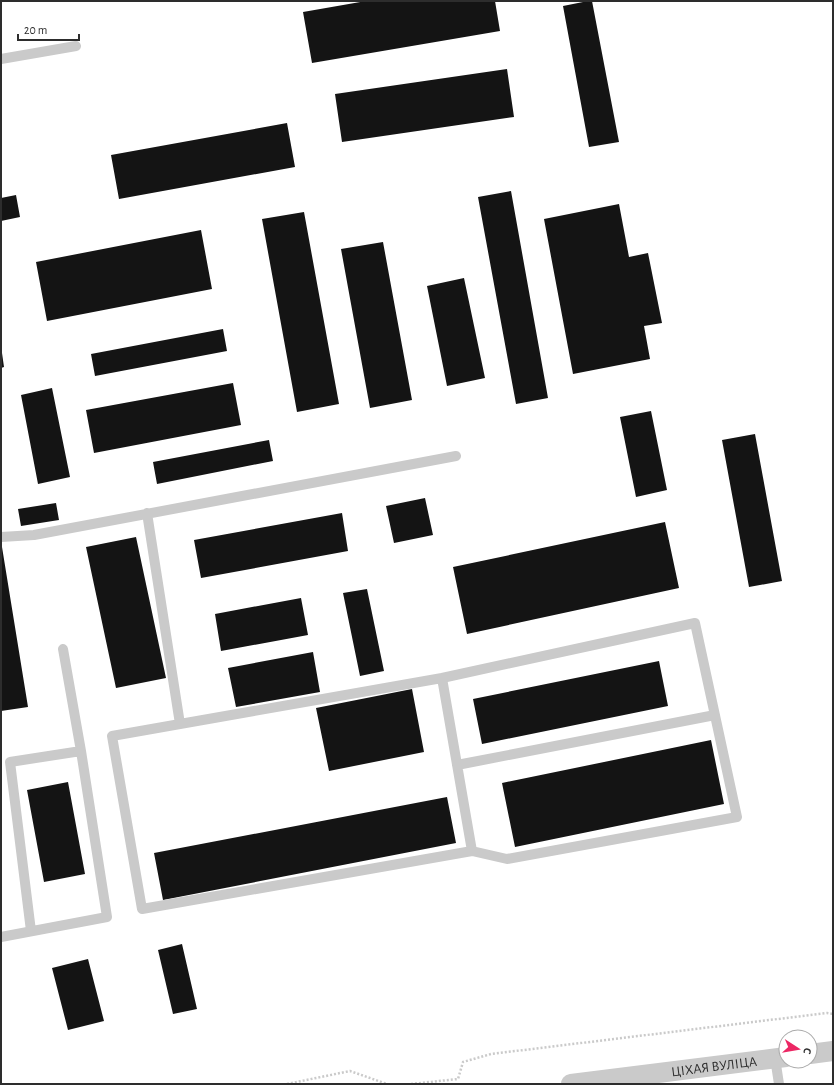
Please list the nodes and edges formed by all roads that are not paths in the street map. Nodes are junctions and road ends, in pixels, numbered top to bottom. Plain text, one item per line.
1 (76, 46) dead end
2 (1, 59) edge
3 (456, 456) dead end
4 (147, 513) junction
5 (1, 537) edge
6 (63, 650) dead end
7 (442, 678) junction
8 (715, 715) junction
9 (180, 724) junction
10 (81, 750) junction
11 (457, 766) junction
12 (472, 851) junction
13 (31, 930) junction
14 (1, 937) edge
15 (833, 1051) edge
16 (818, 1053) edge
17 (778, 1058) edge
18 (780, 1069) edge
19 (571, 1084) edge
20 (779, 1084) edge

1 - 2 lane
3 - 4 lane
4 - 5 lane
4 - 9 lane
6 - 10 lane
7 - 8 lane
7 - 9 lane
7 - 11 lane
8 - 11 lane
8 - 12 lane
9 - 12 lane
10 - 13 lane
10 - 13 lane
11 - 12 lane
13 - 14 lane
15 - 16 street
17 - 19 street, ЦІХАЯ ВУЛІЦА
18 - 20 lane

